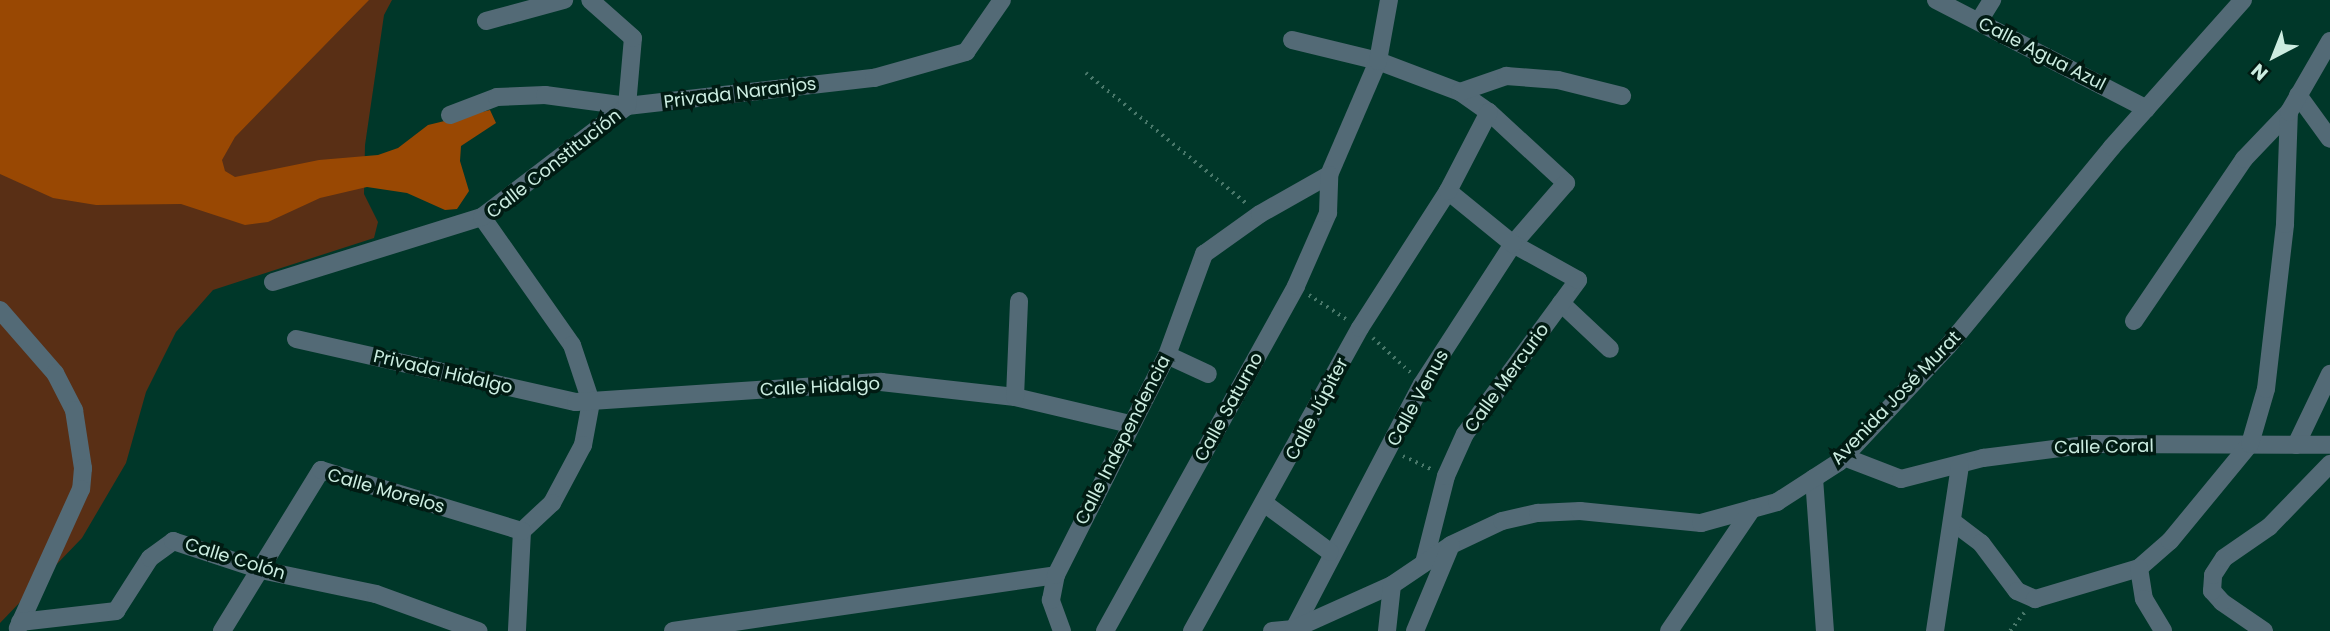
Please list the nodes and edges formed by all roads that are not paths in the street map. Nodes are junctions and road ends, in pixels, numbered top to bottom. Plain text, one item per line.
1 (564, 0) edge
2 (590, 0) edge
3 (1002, 0) edge
4 (1389, 0) edge
5 (1937, 0) edge
6 (1992, 0) edge
7 (2243, 0) edge
8 (486, 21) dead end
9 (1979, 21) junction
10 (1292, 40) dead end
11 (2330, 41) edge
12 (1378, 61) junction
13 (1460, 92) junction
14 (2298, 95) junction
15 (1622, 96) dead end
16 (627, 106) junction
17 (2147, 109) junction
18 (2289, 111) junction
19 (1489, 112) junction
20 (450, 114) dead end
21 (2330, 139) edge
22 (1329, 175) junction
23 (1448, 191) junction
24 (482, 218) junction
25 (1513, 244) junction
26 (273, 282) dead end
27 (1019, 301) dead end
28 (1561, 303) junction
29 (0, 310) edge
30 (2134, 321) dead end
31 (296, 338) dead end
32 (1610, 349) dead end
33 (1167, 355) junction
34 (1208, 374) dead end
35 (2330, 374) edge
36 (1015, 397) junction
37 (591, 402) junction
38 (1129, 424) junction
39 (2250, 444) junction
40 (2296, 444) junction
41 (2330, 445) edge
42 (1844, 457) junction
43 (2330, 464) edge
44 (1960, 466) junction
45 (1814, 478) junction
46 (1264, 503) junction
47 (1752, 509) junction
48 (1953, 522) junction
49 (522, 531) junction
50 (1451, 545) junction
51 (1330, 552) junction
52 (1424, 563) junction
53 (2139, 568) junction
54 (261, 570) junction
55 (1056, 575) junction
56 (1392, 585) junction
57 (18, 626) edge
58 (1294, 629) edge
59 (222, 631) edge
60 (478, 631) edge
61 (517, 631) edge
62 (673, 631) edge
63 (1062, 631) edge
64 (1105, 631) edge
65 (1192, 631) edge
66 (1272, 631) edge
67 (1387, 631) edge
68 (1415, 631) edge
69 (1669, 631) edge
70 (1825, 631) edge
71 (1935, 631) edge
72 (2164, 631) edge
73 (2264, 631) edge

1 - 8 street
2 - 16 street, Calle Constitución
3 - 16 street, Privada Naranjos
4 - 12 street
5 - 9 street, Calle Agua Azul
6 - 9 street
7 - 17 street, Avenida José Murat
9 - 17 street, Calle Agua Azul
10 - 12 street
11 - 14 street
12 - 13 street
12 - 22 street
13 - 15 street
13 - 19 street
14 - 18 street
14 - 21 street
16 - 20 street, Privada Naranjos
16 - 24 street, Calle Constitución
17 - 42 street, Avenida José Murat
18 - 30 street
18 - 39 street
19 - 23 street, Calle Júpiter
19 - 25 street, Calle Venus
22 - 33 street, Calle Independencia
22 - 64 street, Calle Saturno
23 - 25 street
23 - 46 street, Calle Júpiter
24 - 26 street
24 - 37 street, Calle Constitución
25 - 28 street, Calle Mercurio
25 - 51 street, Calle Venus
27 - 36 street
28 - 32 street
28 - 52 street, Calle Mercurio
29 - 57 street
31 - 37 street, Privada Hidalgo
33 - 34 street
33 - 38 street, Calle Independencia
35 - 40 street
36 - 37 street, Calle Hidalgo
36 - 38 street, Calle Hidalgo
37 - 49 street, Calle Constitución
38 - 55 street, Calle Independencia
39 - 40 street, Calle Coral
39 - 44 street, Calle Coral
39 - 53 street
40 - 41 street, Calle Coral
42 - 44 street, Calle Coral
42 - 45 street, Avenida José Murat
43 - 73 street
44 - 48 street
45 - 47 street, Avenida José Murat
45 - 70 street
46 - 51 street
46 - 65 street, Calle Júpiter
47 - 50 street, Avenida José Murat
47 - 69 street
48 - 53 street
48 - 71 street
49 - 54 street, Calle Morelos
49 - 61 street
50 - 52 street, Avenida José Murat
50 - 68 street
51 - 58 street, Calle Venus
52 - 56 street, Avenida José Murat
53 - 72 street
54 - 57 street, Calle Colón
54 - 59 street
54 - 60 street, Calle Colón
55 - 62 street
55 - 63 street
56 - 58 street, Avenida José Murat
56 - 67 street
58 - 66 street, Avenida José Murat

